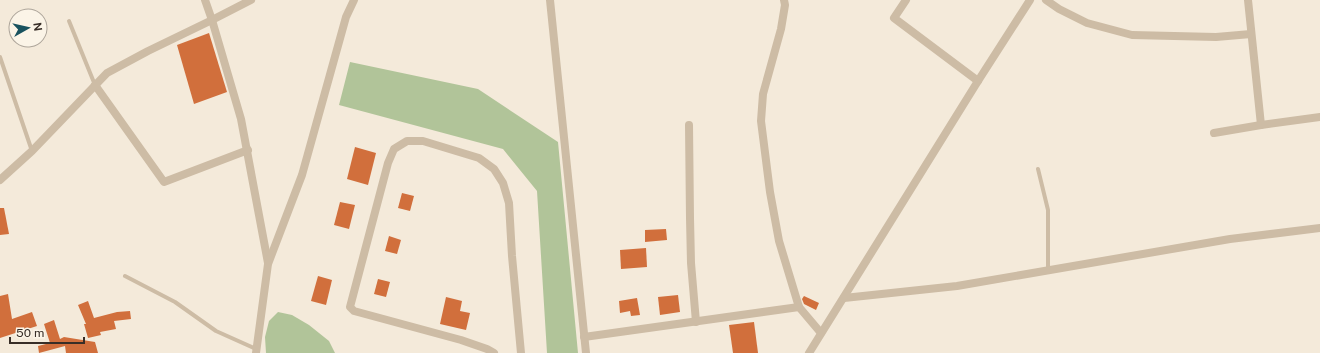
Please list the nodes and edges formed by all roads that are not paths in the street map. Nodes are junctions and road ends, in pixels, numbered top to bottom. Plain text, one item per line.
1 (205, 0) edge
2 (251, 0) edge
3 (354, 0) edge
4 (550, 0) edge
5 (784, 0) edge
6 (906, 0) edge
7 (1030, 0) edge
8 (1046, 0) edge
9 (1248, 0) edge
10 (212, 20) junction
11 (69, 21) dead end
12 (1251, 34) junction
13 (0, 57) edge
14 (978, 82) junction
15 (95, 85) junction
16 (1320, 117) edge
17 (689, 125) dead end
18 (1261, 125) junction
19 (1214, 133) dead end
20 (248, 150) junction
21 (32, 151) junction
22 (1038, 169) dead end
23 (0, 180) edge
24 (1320, 228) edge
25 (268, 264) junction
26 (1048, 270) junction
27 (125, 276) dead end
28 (844, 298) junction
29 (799, 308) junction
30 (696, 322) junction
31 (821, 333) junction
32 (584, 337) junction
33 (256, 351) edge
34 (494, 353) edge
35 (521, 353) edge
36 (586, 353) edge
37 (809, 353) edge

1 - 10 street
2 - 10 street
3 - 25 street
4 - 32 street
5 - 29 street
6 - 14 street
7 - 14 street
8 - 12 street
9 - 12 street
10 - 15 street
10 - 20 street
11 - 15 lane
12 - 18 street
13 - 21 lane
14 - 28 street
15 - 20 street
15 - 21 street
16 - 18 street
17 - 30 street
18 - 19 street
20 - 25 street
21 - 23 street
22 - 26 lane
24 - 26 street
25 - 33 street
26 - 28 street
27 - 33 lane
28 - 31 street
29 - 30 street
29 - 31 street
30 - 32 street
31 - 37 street
32 - 36 street
34 - 35 street

